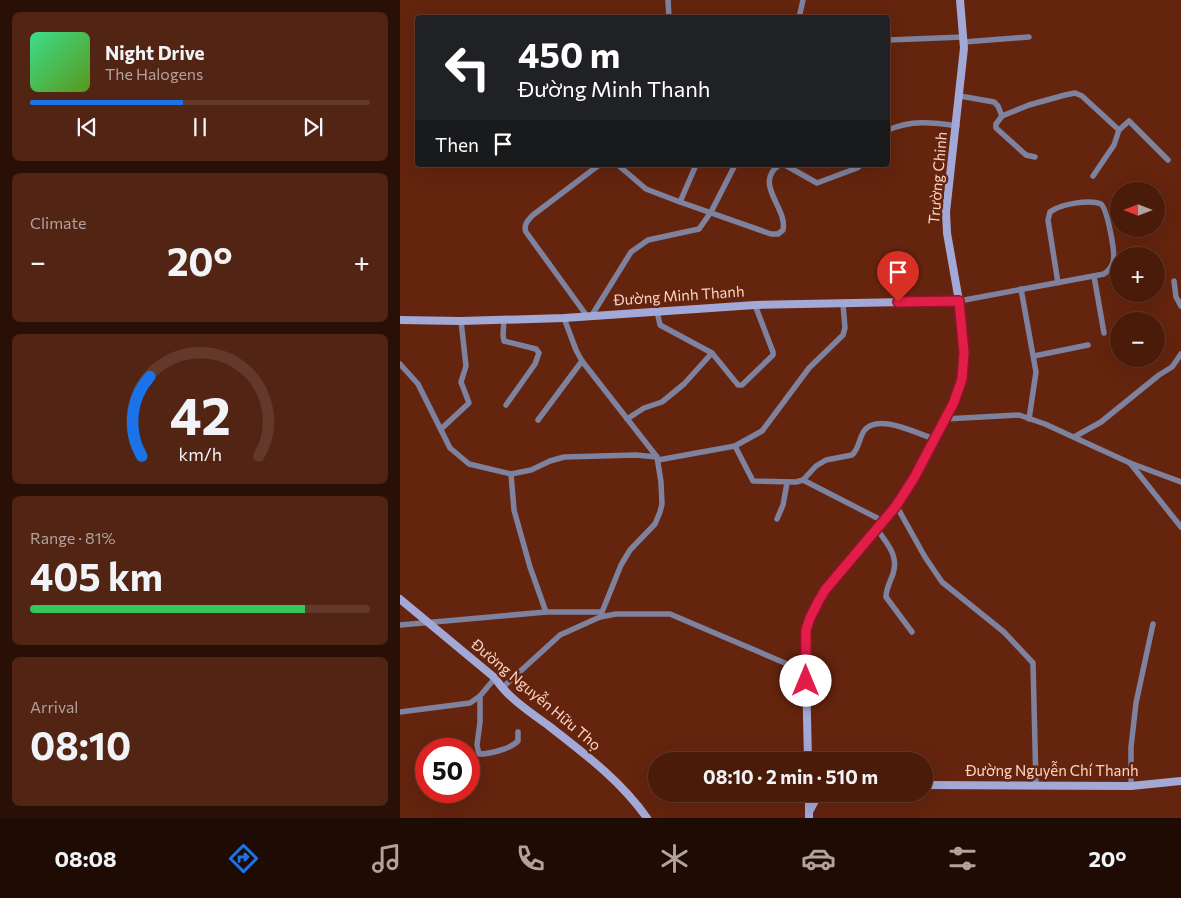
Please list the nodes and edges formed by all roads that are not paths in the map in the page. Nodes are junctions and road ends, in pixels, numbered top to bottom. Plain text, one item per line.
1 (668, 0) edge
2 (803, 0) edge
3 (960, 0) edge
4 (669, 15) edge
5 (800, 15) edge
6 (1030, 37) dead end
7 (964, 39) junction
8 (890, 40) edge
9 (960, 96) junction
10 (1002, 116) junction
11 (957, 126) junction
12 (890, 129) edge
13 (1119, 130) junction
14 (1035, 157) dead end
15 (1168, 160) dead end
16 (596, 167) edge
17 (620, 167) edge
18 (695, 167) edge
19 (734, 167) edge
20 (776, 167) edge
21 (787, 167) edge
22 (859, 167) edge
23 (1093, 176) dead end
24 (680, 202) junction
25 (711, 212) junction
26 (1094, 276) junction
27 (1174, 281) dead end
28 (1058, 282) junction
29 (1021, 289) junction
30 (959, 301) junction
31 (843, 304) junction
32 (755, 305) junction
33 (1181, 306) edge
34 (657, 311) junction
35 (590, 316) junction
36 (564, 318) junction
37 (504, 319) junction
38 (400, 320) edge
39 (461, 320) junction
40 (1104, 333) dead end
41 (1088, 345) dead end
42 (712, 353) junction
43 (1181, 354) edge
44 (1034, 356) junction
45 (582, 361) junction
46 (1179, 363) edge
47 (400, 364) edge
48 (506, 405) dead end
49 (627, 419) junction
50 (945, 419) junction
51 (1030, 419) junction
52 (538, 420) dead end
53 (441, 429) junction
54 (1074, 437) junction
55 (934, 439) junction
56 (736, 446) junction
57 (658, 458) junction
58 (1130, 463) junction
59 (511, 474) junction
60 (802, 480) junction
61 (1181, 482) edge
62 (788, 483) junction
63 (896, 506) junction
64 (777, 519) dead end
65 (883, 521) junction
66 (1181, 527) edge
67 (876, 529) junction
68 (400, 599) edge
69 (546, 612) junction
70 (601, 614) junction
71 (428, 623) junction
72 (1152, 624) dead end
73 (400, 625) edge
74 (912, 632) dead end
75 (806, 672) junction
76 (495, 678) junction
77 (502, 688) junction
78 (480, 696) junction
79 (400, 712) edge
80 (518, 732) dead end
81 (808, 752) edge
82 (1181, 781) edge
83 (933, 785) edge
84 (1036, 785) junction
85 (1131, 786) junction
86 (809, 802) edge
87 (815, 802) edge
88 (809, 815) edge
89 (647, 818) edge

1 - 4 street
2 - 5 street
3 - 7 main road, Trường Chinh
6 - 7 street
7 - 8 street
7 - 9 main road, Trường Chinh
9 - 10 street
9 - 11 main road, Trường Chinh
10 - 13 street
10 - 14 street
11 - 12 street
11 - 30 main road, Trường Chinh
13 - 15 street
13 - 23 street
16 - 35 street
17 - 24 street
18 - 24 street
19 - 25 street
20 - 25 street
21 - 22 street
24 - 25 street
25 - 35 street
26 - 28 street
26 - 28 street
26 - 40 street
27 - 33 street
28 - 29 street
29 - 30 street
29 - 44 street
30 - 31 main road, Đường Minh Thanh
30 - 50 main road, Trường Chinh
31 - 32 main road, Đường Minh Thanh
31 - 56 street
32 - 34 main road, Đường Minh Thanh
32 - 42 street
34 - 35 main road, Đường Minh Thanh
34 - 42 street
35 - 36 main road, Đường Minh Thanh
36 - 37 main road, Đường Minh Thanh
36 - 45 street
37 - 39 main road, Đường Minh Thanh
37 - 48 street
38 - 39 main road, Đường Minh Thanh
39 - 53 street
41 - 44 street
42 - 49 street
43 - 46 street
44 - 51 street
45 - 49 street
45 - 52 street
46 - 54 street
47 - 53 street
49 - 57 street
50 - 51 street
50 - 55 main road, Trường Chinh
51 - 54 street
53 - 59 street
54 - 58 street
55 - 60 street
55 - 63 main road, Trường Chinh
56 - 57 street
56 - 62 street
57 - 59 street
57 - 70 street
58 - 61 street
58 - 66 street
59 - 69 street
60 - 62 street
60 - 65 street
62 - 64 street
63 - 65 main road, Trường Chinh
63 - 84 street
65 - 67 main road, Trường Chinh
67 - 74 street
67 - 75 main road, Trường Chinh
68 - 71 main road, Đường Nguyễn Hữu Thọ
69 - 70 street
69 - 71 street
70 - 75 street
70 - 77 street
71 - 73 street
71 - 76 main road, Đường Nguyễn Hữu Thọ
72 - 85 street
75 - 81 main road, Trường Chinh
76 - 77 main road, Đường Nguyễn Hữu Thọ
76 - 78 street
77 - 89 main road, Đường Nguyễn Hữu Thọ
78 - 79 street
78 - 80 street
82 - 85 main road, Đường Nguyễn Chí Thanh
83 - 84 main road, Đường Nguyễn Chí Thanh
84 - 85 main road, Đường Nguyễn Chí Thanh
86 - 88 main road
87 - 88 main road

